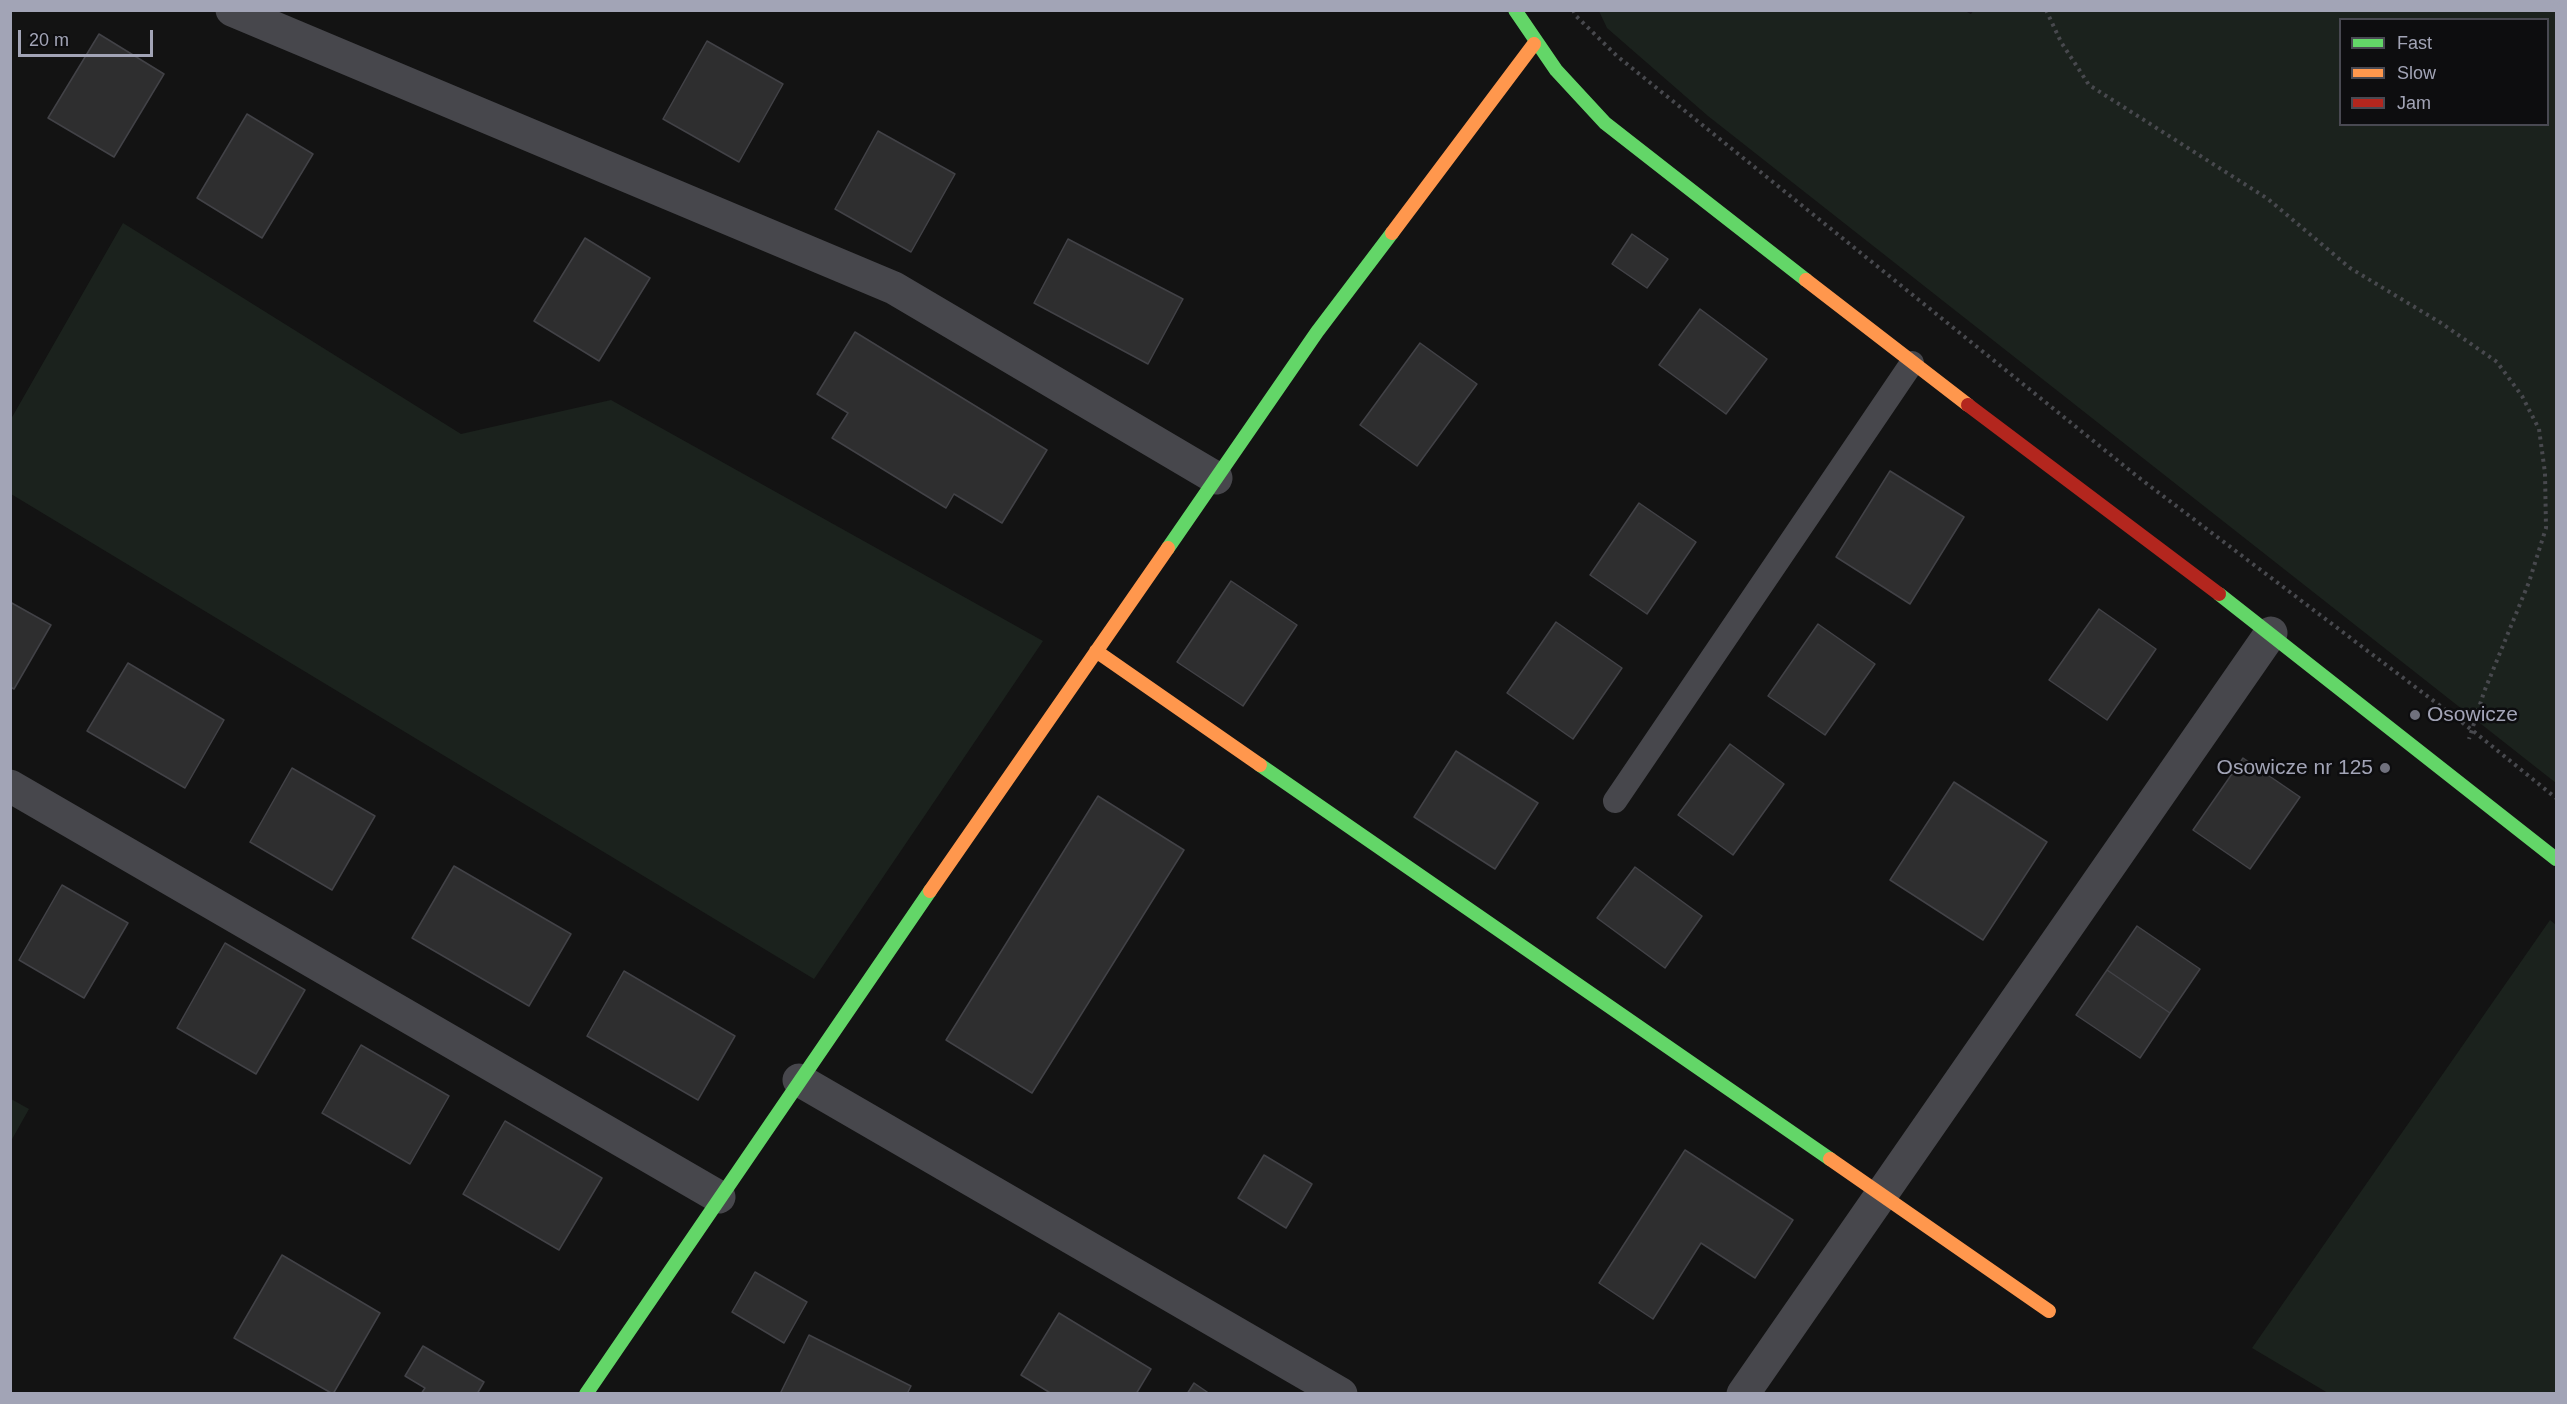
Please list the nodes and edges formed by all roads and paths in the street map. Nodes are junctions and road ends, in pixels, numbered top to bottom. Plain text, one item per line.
1 (232, 10) edge
2 (1515, 10) edge
3 (1573, 10) edge
4 (2046, 10) edge
5 (1534, 44) junction
6 (1912, 363) junction
7 (1216, 478) junction
8 (2271, 633) junction
9 (1096, 651) junction
10 (2472, 730) junction
11 (2457, 780) junction
12 (10, 786) edge
13 (2556, 798) edge
14 (1615, 801) dead end
15 (2556, 859) edge
16 (799, 1080) junction
17 (1882, 1193) junction
18 (719, 1197) junction
19 (2049, 1311) dead end
20 (586, 1394) edge
21 (1341, 1394) edge
22 (1743, 1394) edge

1 - 7 street
2 - 5 street
3 - 10 path
4 - 10 path
5 - 6 street
5 - 7 street
6 - 8 street
6 - 14 lane
7 - 9 street
8 - 11 street
8 - 17 street
9 - 16 street
9 - 17 street
10 - 11 path
10 - 13 path
11 - 15 street
12 - 18 street
16 - 18 street
16 - 21 street
17 - 19 street
17 - 22 street
18 - 20 street

